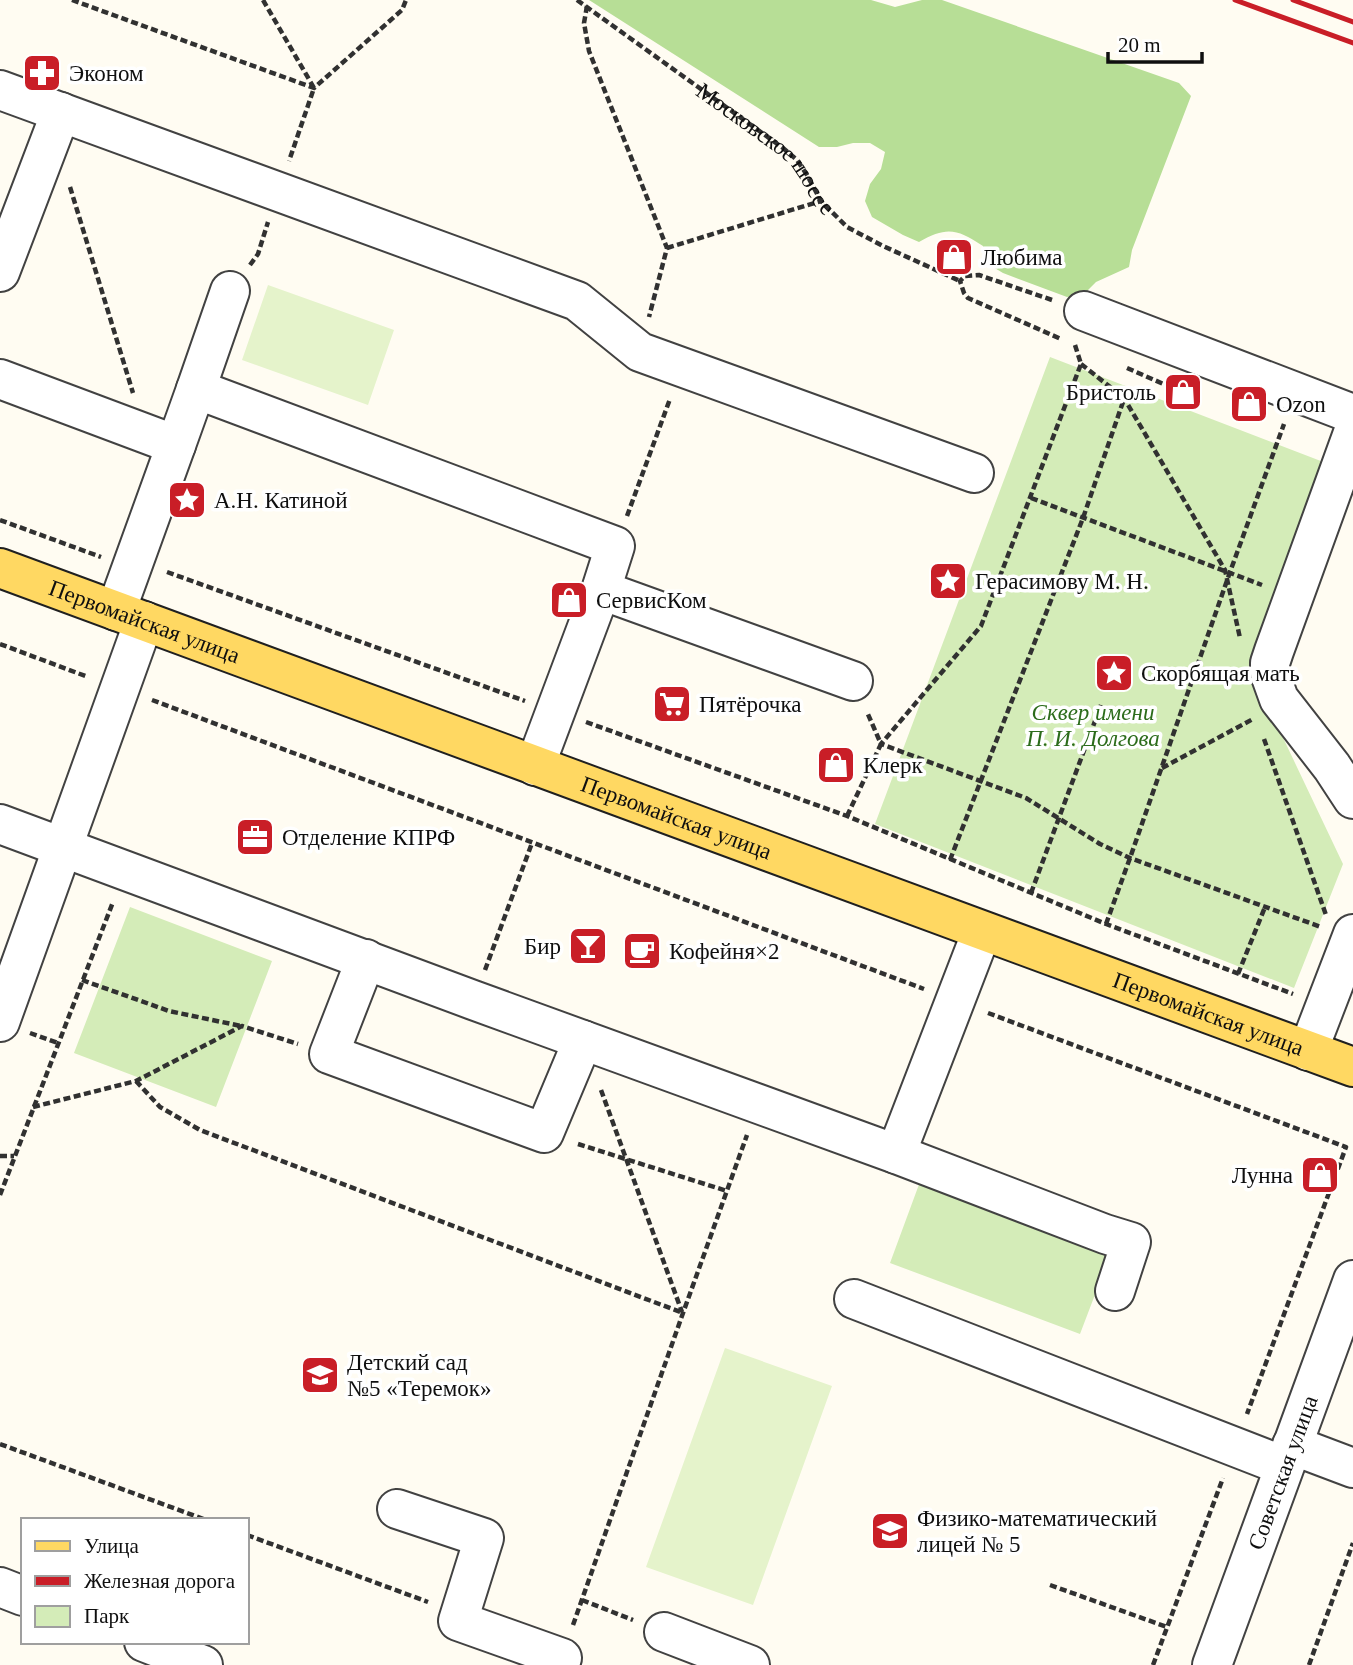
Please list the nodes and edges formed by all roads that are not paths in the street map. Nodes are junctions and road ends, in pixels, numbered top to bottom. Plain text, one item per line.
1 (0, 90) edge
2 (61, 112) junction
3 (0, 272) edge
4 (230, 291) road end
5 (1073, 325) road end
6 (0, 379) edge
7 (196, 389) junction
8 (1353, 414) edge
9 (1353, 433) edge
10 (176, 445) junction
11 (974, 473) dead end
12 (0, 568) edge
13 (601, 590) junction
14 (130, 616) junction
15 (853, 681) road end
16 (535, 766) junction
17 (1342, 767) edge
18 (1353, 799) edge
19 (0, 824) edge
20 (63, 847) junction
21 (1337, 928) edge
22 (982, 931) junction
23 (366, 959) junction
24 (0, 1022) edge
25 (583, 1040) junction
26 (1308, 1051) junction
27 (1353, 1068) edge
28 (896, 1154) junction
29 (1353, 1280) edge
30 (1115, 1291) dead end
31 (854, 1299) dead end
32 (1288, 1455) junction
33 (1353, 1468) edge
34 (397, 1509) dead end
35 (0, 1587) edge
36 (21, 1595) edge
37 (663, 1632) road end
38 (149, 1644) edge
39 (561, 1661) edge
40 (204, 1665) edge
41 (750, 1665) edge
42 (1212, 1665) edge

1 - 2 street
2 - 3 street
2 - 11 street
4 - 7 street
5 - 8 street
6 - 10 street
7 - 10 street
7 - 13 street
9 - 17 street
10 - 14 street
12 - 14 main road, Первомайская улица
13 - 15 street
13 - 16 street
14 - 16 main road, Первомайская улица
14 - 20 street
16 - 22 main road, Первомайская улица
17 - 18 street
19 - 20 street
20 - 23 street
20 - 24 street
21 - 26 street
22 - 26 main road, Первомайская улица
22 - 28 street
23 - 25 street
23 - 25 street
25 - 28 street
26 - 27 main road, Первомайская улица
28 - 30 street
29 - 32 street, Советская улица
31 - 32 street
32 - 33 street
32 - 42 street, Советская улица
34 - 39 street
35 - 36 street
37 - 41 street
38 - 40 street

